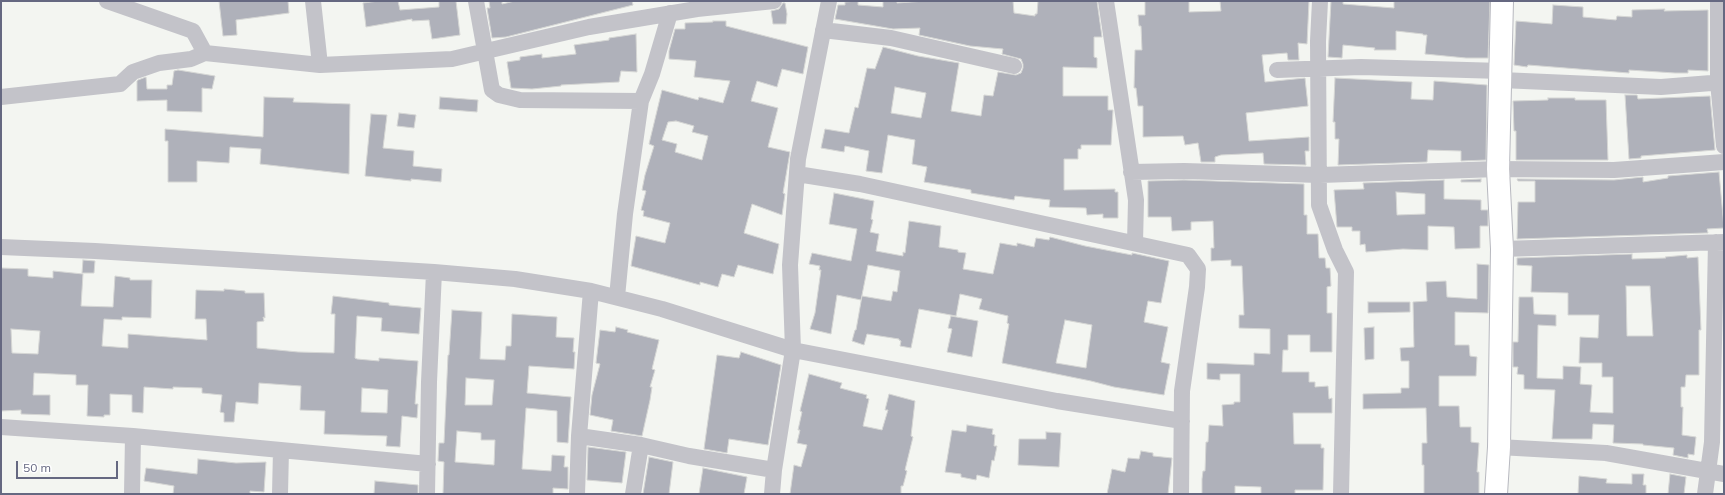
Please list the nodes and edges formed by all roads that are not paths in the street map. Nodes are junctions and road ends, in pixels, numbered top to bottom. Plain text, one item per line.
1 (107, 1) edge
2 (313, 1) edge
3 (476, 1) edge
4 (774, 1) edge
5 (829, 1) edge
6 (1106, 1) edge
7 (1320, 1) edge
8 (1502, 1) edge
9 (1718, 1) edge
10 (670, 13) junction
11 (823, 30) junction
12 (485, 52) junction
13 (205, 54) junction
14 (320, 65) junction
15 (1014, 66) dead end
16 (1318, 69) junction
17 (1277, 70) dead end
18 (1501, 76) junction
19 (1721, 82) edge
20 (1, 97) edge
21 (641, 101) junction
22 (1724, 146) edge
23 (1724, 162) edge
24 (1498, 170) junction
25 (1131, 172) junction
26 (797, 174) junction
27 (1320, 175) junction
28 (1720, 242) edge
29 (1134, 243) junction
30 (1, 247) edge
31 (1502, 249) junction
32 (434, 272) junction
33 (592, 291) junction
34 (616, 297) junction
35 (793, 350) junction
36 (1182, 421) junction
37 (1, 427) edge
38 (132, 436) junction
39 (579, 436) junction
40 (641, 445) junction
41 (1499, 447) junction
42 (281, 450) junction
43 (428, 464) junction
44 (774, 470) junction
45 (1708, 472) junction
46 (1724, 474) edge
47 (132, 494) edge
48 (280, 494) edge
49 (427, 494) edge
50 (577, 494) edge
51 (633, 494) edge
52 (772, 494) edge
53 (1181, 494) edge
54 (1341, 494) edge
55 (1496, 494) edge
56 (1705, 494) edge

1 - 13 street
2 - 14 street
3 - 12 street
4 - 10 street
5 - 11 street
6 - 25 street
7 - 16 street
8 - 18 main road
9 - 19 street
10 - 12 street
10 - 21 street
11 - 15 street
11 - 26 street
12 - 14 street
12 - 21 street
13 - 14 street
13 - 20 street
16 - 17 street
16 - 18 street
16 - 27 street
18 - 19 street
18 - 24 main road
19 - 22 street
21 - 34 street
23 - 24 street
24 - 27 street
24 - 31 main road
25 - 27 street
25 - 29 street
26 - 29 street
26 - 35 street
27 - 54 street
28 - 31 street
28 - 45 street
29 - 36 street
30 - 32 street
31 - 41 main road
32 - 33 street
32 - 43 street
33 - 34 street
33 - 39 street
34 - 35 street
35 - 36 street
35 - 44 street
36 - 53 street
37 - 38 street
38 - 42 street
38 - 47 street
39 - 40 street
39 - 50 street
40 - 44 street
40 - 51 street
41 - 45 street
41 - 55 main road
42 - 43 street
42 - 48 street
43 - 49 street
44 - 52 street
45 - 46 street
45 - 56 street

